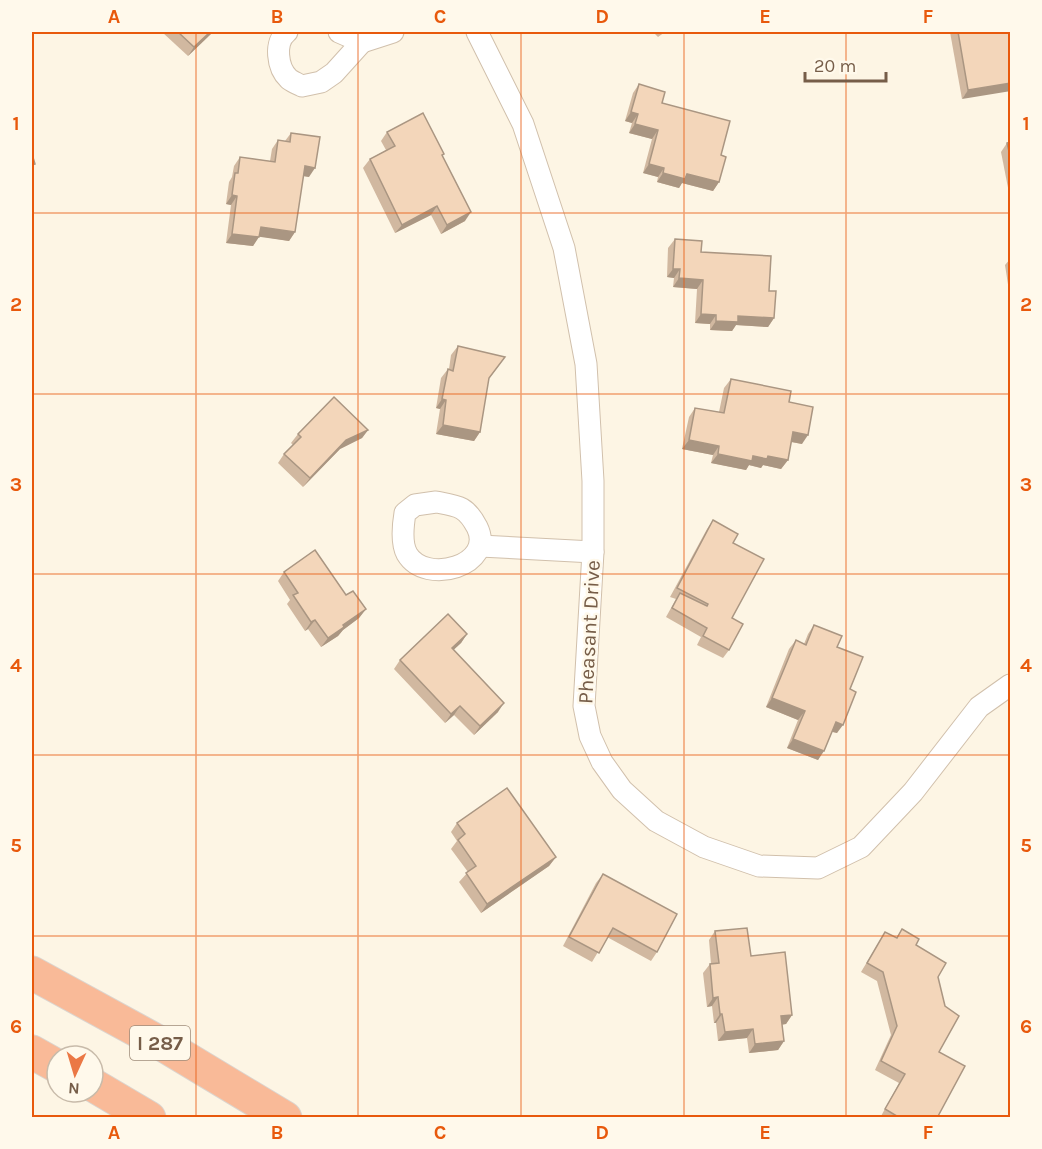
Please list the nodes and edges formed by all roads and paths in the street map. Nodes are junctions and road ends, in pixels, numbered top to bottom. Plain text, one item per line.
1 (287, 32) edge
2 (339, 32) edge
3 (393, 32) edge
4 (477, 32) edge
5 (362, 42) junction
6 (480, 546) dead end
7 (593, 552) junction
8 (1011, 685) edge
9 (32, 973) edge
10 (105, 1092) edge
11 (149, 1118) edge
12 (285, 1118) edge

1 - 5 street
2 - 5 street
3 - 5 street
4 - 7 street, Pheasant Drive
6 - 7 street
7 - 8 street, Pheasant Drive
9 - 12 highway, I 287
10 - 11 highway

